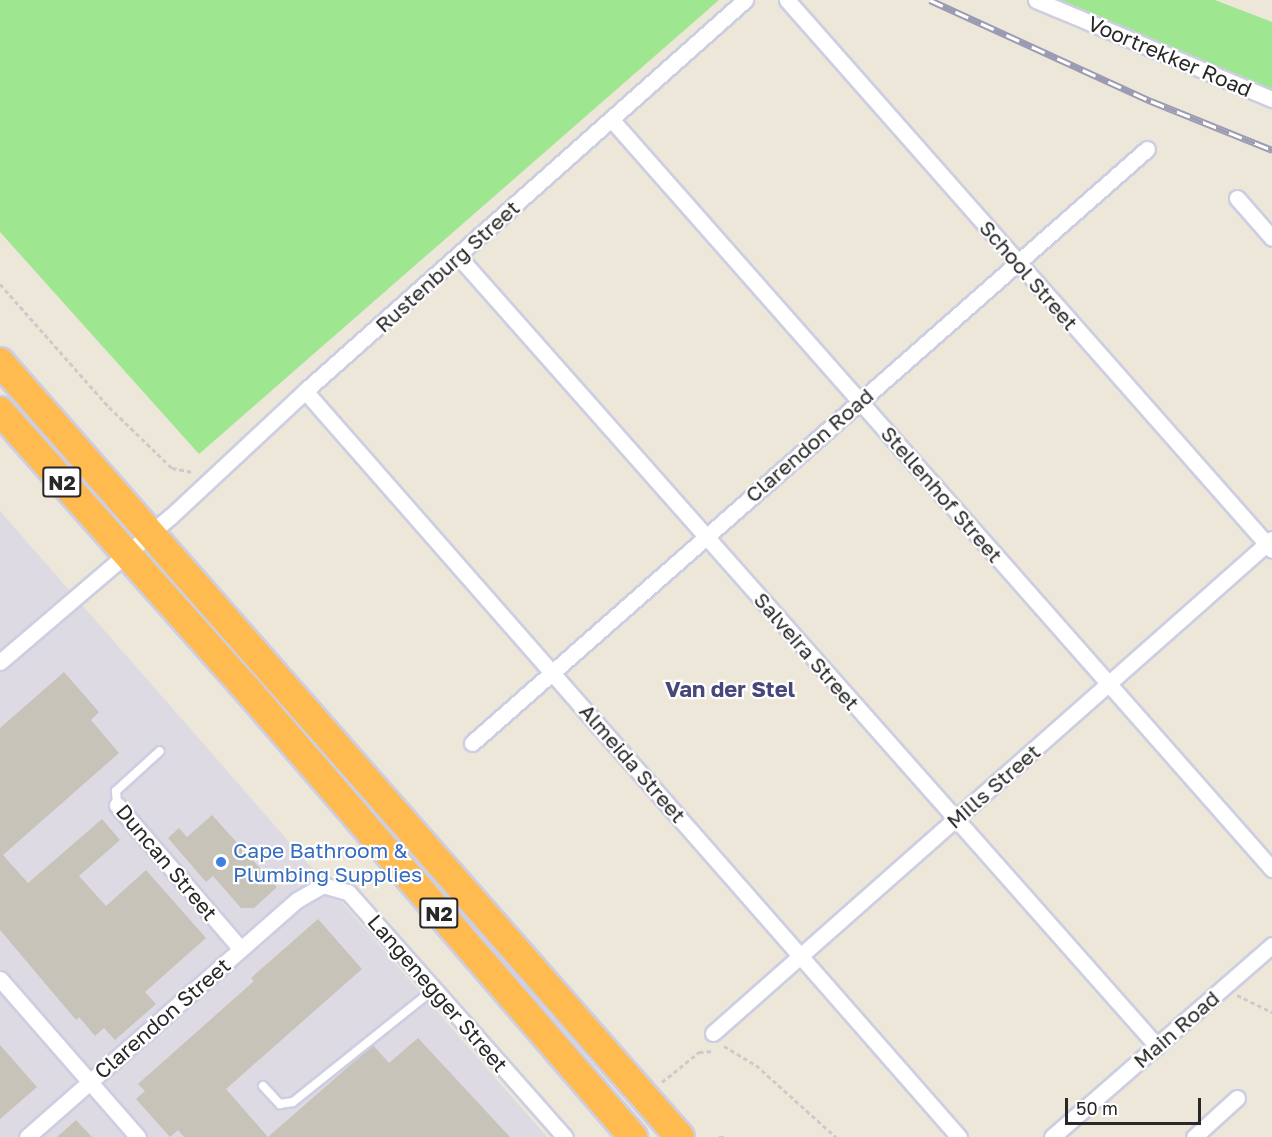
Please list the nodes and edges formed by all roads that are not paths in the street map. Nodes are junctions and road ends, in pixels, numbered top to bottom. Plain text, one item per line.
1 (745, 0) edge
2 (787, 0) edge
3 (1036, 0) edge
4 (1272, 99) edge
5 (611, 119) junction
6 (1147, 149) dead end
7 (1237, 198) dead end
8 (1272, 238) edge
9 (458, 256) junction
10 (1016, 261) junction
11 (0, 362) edge
12 (305, 391) junction
13 (860, 400) junction
14 (0, 411) edge
15 (150, 533) junction
16 (705, 536) junction
17 (1270, 544) edge
18 (123, 554) junction
19 (0, 662) edge
20 (552, 671) junction
21 (1109, 683) junction
22 (472, 743) dead end
23 (160, 751) dead end
24 (117, 805) joint
25 (956, 819) junction
26 (1272, 869) edge
27 (297, 900) joint
28 (1272, 945) edge
29 (240, 949) junction
30 (801, 955) junction
31 (0, 979) edge
32 (434, 989) junction
33 (713, 1033) road end
34 (1156, 1046) junction
35 (89, 1083) junction
36 (263, 1086) dead end
37 (1237, 1098) dead end
38 (27, 1137) edge
39 (138, 1137) edge
40 (565, 1137) edge
41 (633, 1137) edge
42 (680, 1137) edge
43 (960, 1137) edge
44 (1052, 1137) edge
45 (1194, 1137) edge

1 - 5 street, Rustenburg Street
2 - 10 street, School Street
3 - 4 street, Voortrekker Road
5 - 9 street, Rustenburg Street
5 - 13 street, Stellenhof Street
6 - 10 street, Clarendon Road
7 - 8 street
9 - 12 street, Rustenburg Street
9 - 16 street, Salveira Street
10 - 13 street, Clarendon Road
10 - 17 street, School Street
11 - 15 highway, N2
12 - 15 street, Rustenburg Street
12 - 20 street, Almeida Street
13 - 16 street, Clarendon Road
13 - 21 street, Stellenhof Street
14 - 18 highway, N2
15 - 18 street, Rustenburg Street
15 - 42 highway, N2
16 - 20 street, Clarendon Road
16 - 25 street, Salveira Street
17 - 21 street, Mills Street
18 - 19 street, Rustenburg Street
18 - 41 highway, N2
20 - 22 street, Clarendon Road
20 - 30 street, Almeida Street
21 - 25 street, Mills Street
21 - 26 street, Stellenhof Street
23 - 24 lane, Duncan Street
24 - 29 street, Duncan Street
25 - 30 street, Mills Street
25 - 34 street, Salveira Street
27 - 29 street, Clarendon Street
27 - 32 street, Langenegger Street
28 - 34 street, Main Road
29 - 35 street, Clarendon Street
30 - 33 street, Mills Street
30 - 43 street, Almeida Street
31 - 35 street
32 - 36 lane
32 - 40 street, Langenegger Street
34 - 44 street, Main Road
35 - 38 street, Clarendon Street
35 - 39 street
37 - 45 street

